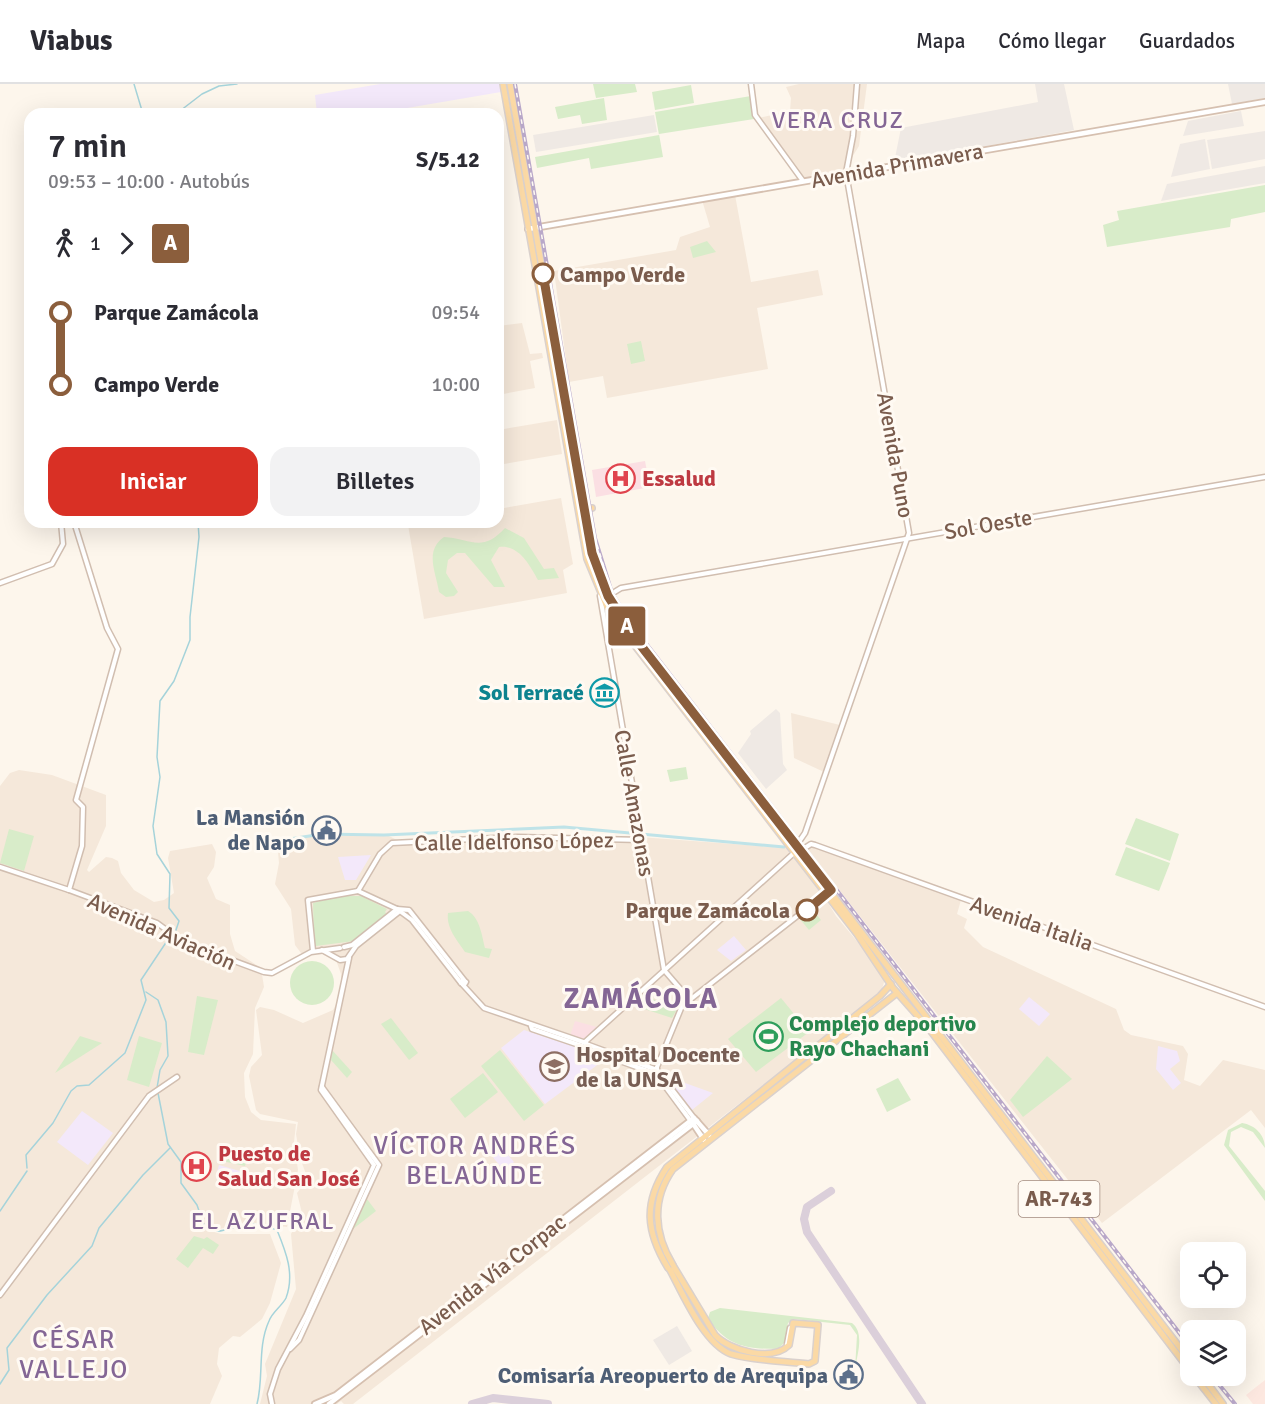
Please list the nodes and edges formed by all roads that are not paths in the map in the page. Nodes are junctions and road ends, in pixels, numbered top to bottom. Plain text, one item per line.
1 (503, 84) edge
2 (510, 84) edge
3 (751, 84) edge
4 (857, 84) edge
5 (1265, 102) edge
6 (846, 173) junction
7 (803, 181) junction
8 (531, 228) junction
9 (1265, 477) edge
10 (592, 508) dead end
11 (581, 510) junction
12 (62, 528) edge
13 (76, 528) edge
14 (909, 538) junction
15 (0, 583) edge
16 (600, 596) junction
17 (608, 596) junction
18 (645, 656) junction
19 (641, 838) junction
20 (797, 850) junction
21 (0, 867) edge
22 (69, 890) junction
23 (358, 891) junction
24 (828, 892) junction
25 (410, 910) junction
26 (399, 912) junction
27 (342, 947) junction
28 (321, 950) junction
29 (312, 951) junction
30 (349, 956) junction
31 (339, 958) junction
32 (664, 970) junction
33 (346, 975) junction
34 (886, 975) junction
35 (900, 980) junction
36 (463, 983) junction
37 (891, 984) junction
38 (904, 986) junction
39 (897, 993) junction
40 (880, 996) junction
41 (690, 1000) junction
42 (888, 1000) junction
43 (909, 1004) junction
44 (1265, 1007) edge
45 (838, 1033) junction
46 (582, 1045) junction
47 (657, 1070) junction
48 (657, 1076) junction
49 (177, 1077) dead end
50 (693, 1120) junction
51 (706, 1137) junction
52 (671, 1267) junction
53 (679, 1279) junction
54 (0, 1295) edge
55 (1180, 1348) edge
56 (1180, 1358) edge
57 (1202, 1386) edge
58 (1210, 1386) edge
59 (272, 1404) edge
60 (315, 1404) edge
61 (329, 1404) edge
62 (1216, 1404) edge
63 (1223, 1404) edge

1 - 8 main road, AR-743
2 - 8 main road, AR-743
3 - 7 street
4 - 6 street, Avenida Puno
5 - 6 main road, Avenida Primavera
6 - 7 main road, Avenida Primavera
6 - 14 street, Avenida Puno
7 - 8 main road, Avenida Primavera
8 - 11 main road, AR-743
9 - 14 street, Sol Oeste
10 - 11 main road
11 - 16 main road, AR-743
11 - 17 main road, AR-743
12 - 15 street
13 - 22 street
14 - 17 street, Sol Oeste
14 - 20 street, Avenida Puno
16 - 18 main road, AR-743
16 - 19 street, Calle Amazonas
17 - 18 main road, AR-743
18 - 20 main road, AR-743
19 - 23 street, Calle Idelfonso López
19 - 32 street, Calle Amazonas
20 - 24 main road, AR-743
20 - 32 street, Avenida Puno
20 - 44 street, Avenida Italia
21 - 22 street, Avenida Aviación
22 - 29 street, Avenida Aviación
23 - 26 street
23 - 29 street
24 - 34 main road, AR-743
24 - 35 main road, AR-743
24 - 41 street
25 - 26 street
25 - 26 street
25 - 36 street
26 - 27 street
26 - 30 street
26 - 36 street
27 - 28 street, Avenida Aviación
27 - 30 street
27 - 31 street
28 - 29 street, Avenida Aviación
28 - 31 street, Avenida Aviación
30 - 31 street
30 - 33 street
31 - 33 street
32 - 41 street
32 - 46 street, Avenida Puno
33 - 59 street
34 - 37 main road, AR-743
34 - 40 main road
35 - 37 main road
35 - 38 main road, AR-743
36 - 46 street
37 - 39 main road, AR-743
37 - 40 main road
38 - 39 main road
38 - 55 main road, AR-743
39 - 42 main road
39 - 43 main road, AR-743
40 - 45 main road
41 - 47 street
42 - 43 main road
42 - 45 main road
43 - 56 main road, AR-743
45 - 51 main road
46 - 47 street
46 - 48 street
47 - 48 street
47 - 50 street
48 - 50 street
49 - 54 street
50 - 51 main road
50 - 60 main road, Avenida Vía Corpac
50 - 61 main road, Avenida Vía Corpac
51 - 52 main road
51 - 52 main road
52 - 53 main road
52 - 53 main road
53 - 53 main road
57 - 62 main road
58 - 63 main road

